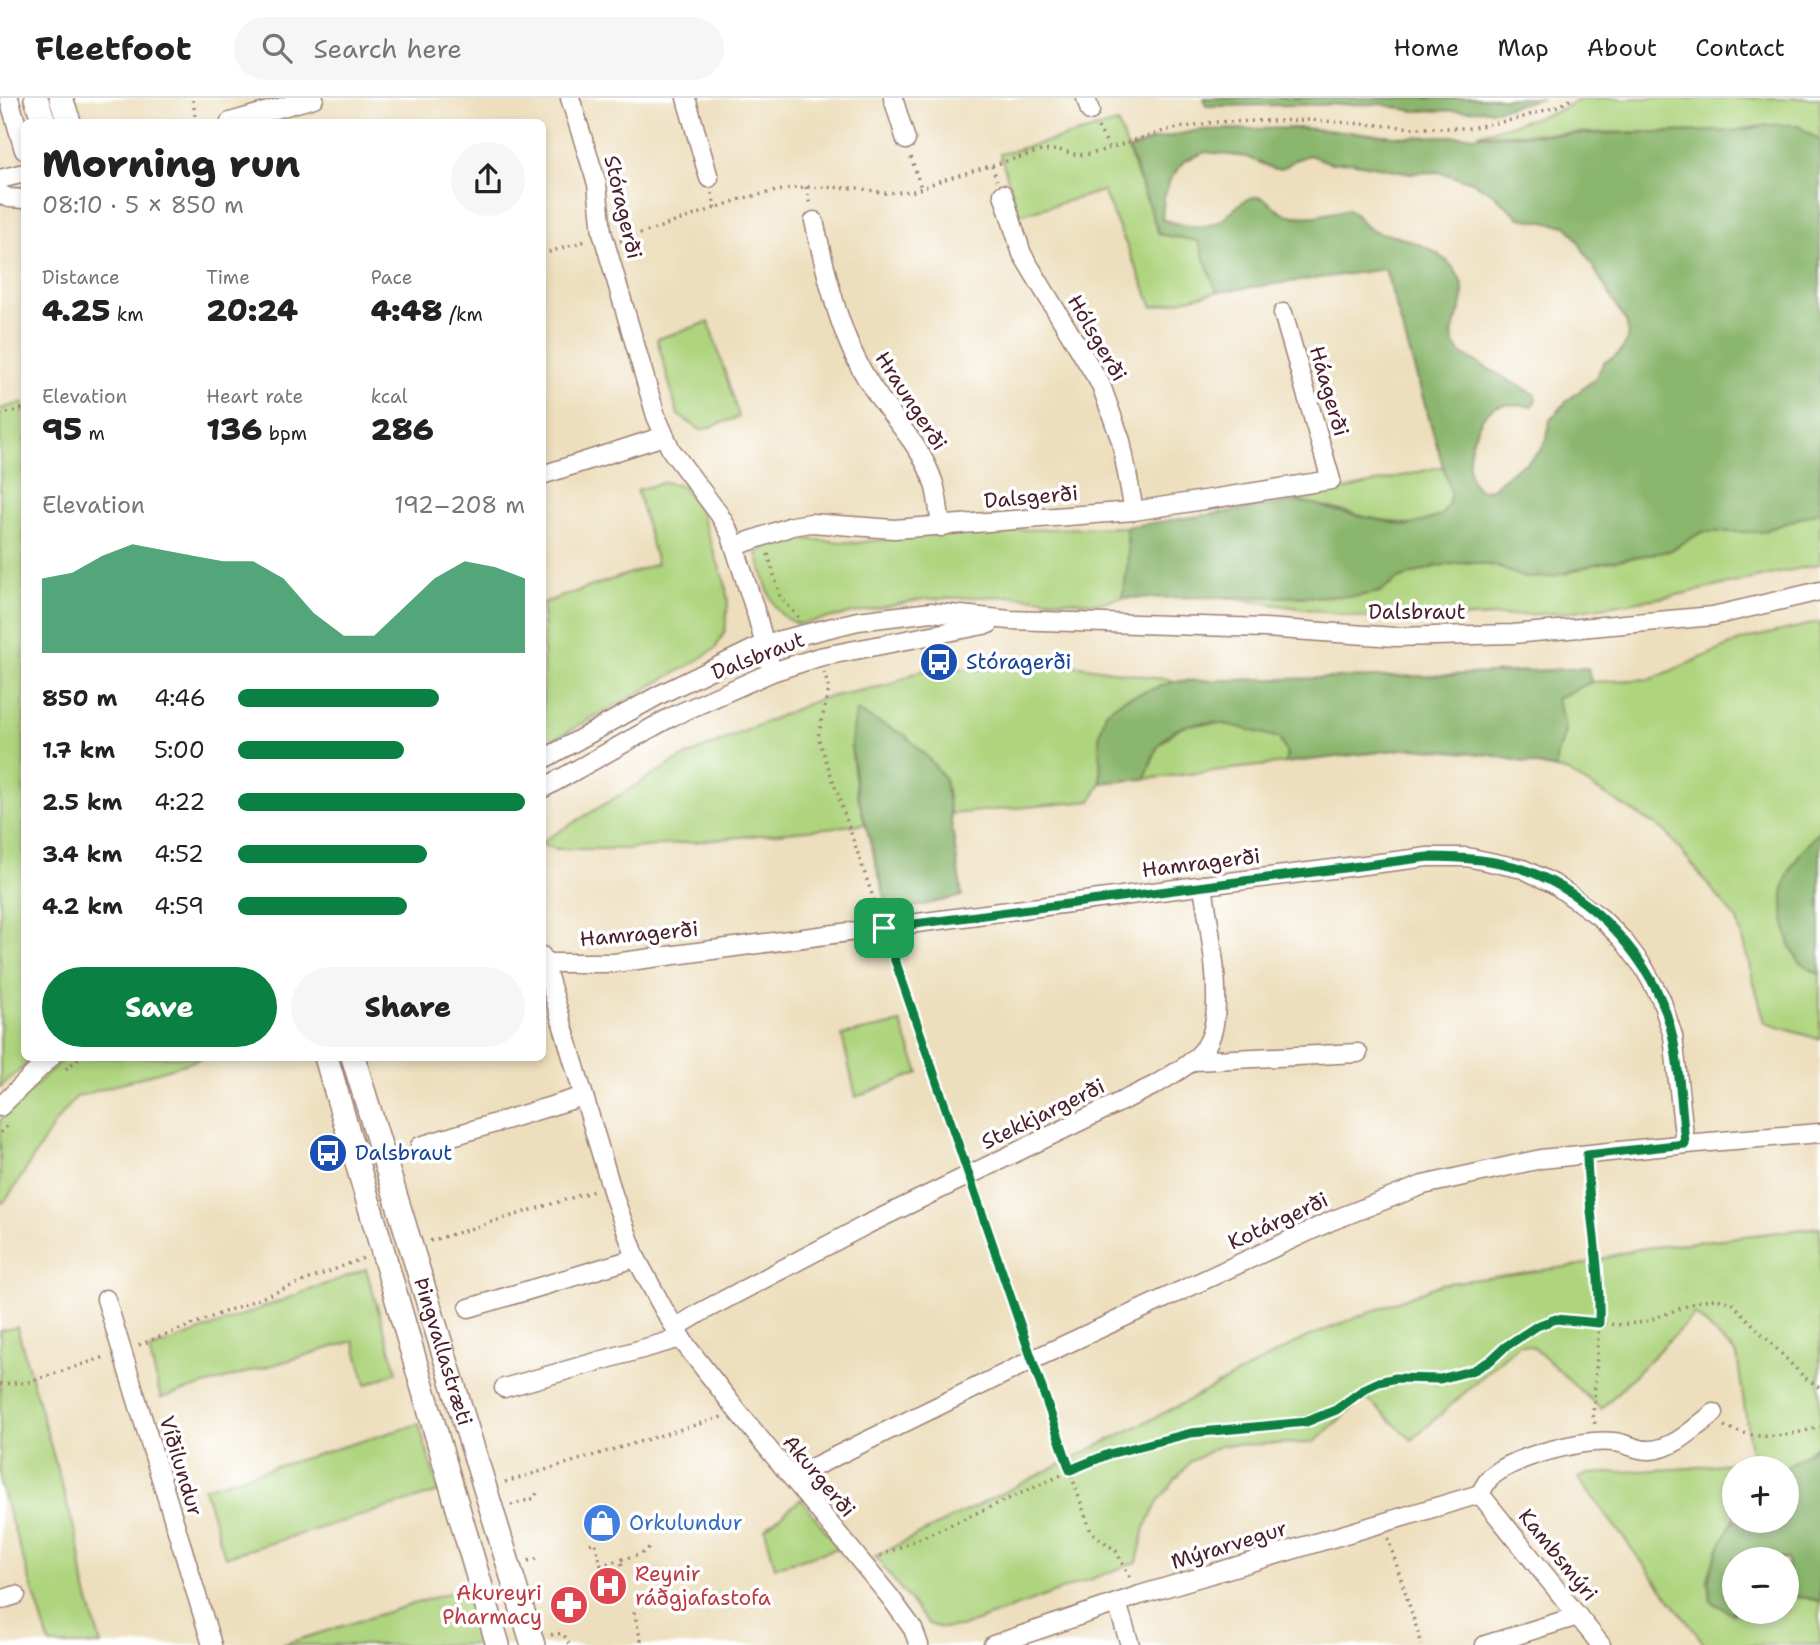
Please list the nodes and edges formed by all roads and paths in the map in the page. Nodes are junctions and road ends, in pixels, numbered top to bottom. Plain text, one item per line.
1 (9, 98) edge
2 (36, 98) edge
3 (61, 98) edge
4 (314, 98) edge
5 (570, 98) edge
6 (686, 98) edge
7 (894, 98) edge
8 (1573, 98) edge
9 (193, 100) dead end
10 (1088, 104) edge
11 (43, 119) edge
12 (68, 119) edge
13 (196, 119) edge
14 (240, 119) edge
15 (21, 140) edge
16 (906, 140) joint
17 (1109, 147) junction
18 (21, 175) edge
19 (709, 178) dead end
20 (921, 188) junction
21 (1, 192) edge
22 (1003, 194) dead end
23 (21, 198) edge
24 (814, 221) dead end
25 (605, 245) junction
26 (546, 253) edge
27 (1283, 313) dead end
28 (21, 409) edge
29 (0, 415) edge
30 (664, 436) junction
31 (546, 474) edge
32 (1331, 480) joint
33 (1135, 511) junction
34 (941, 527) junction
35 (764, 537) junction
36 (736, 546) junction
37 (1820, 591) edge
38 (1010, 620) junction
39 (811, 632) junction
40 (764, 644) junction
41 (819, 657) junction
42 (772, 672) junction
43 (546, 758) edge
44 (546, 787) edge
45 (1203, 885) junction
46 (884, 928) junction
47 (546, 967) edge
48 (546, 973) edge
49 (1358, 1053) dead end
50 (47, 1061) edge
51 (327, 1061) edge
52 (354, 1061) edge
53 (1193, 1061) junction
54 (584, 1096) junction
55 (0, 1107) edge
56 (1820, 1133) edge
57 (1685, 1144) junction
58 (420, 1146) dead end
59 (1587, 1155) junction
60 (969, 1174) junction
61 (611, 1186) junction
62 (425, 1243) dead end
63 (382, 1251) junction
64 (636, 1258) junction
65 (106, 1300) dead end
66 (469, 1308) dead end
67 (1599, 1323) junction
68 (678, 1333) junction
69 (122, 1351) junction
70 (1032, 1360) junction
71 (0, 1384) edge
72 (504, 1388) dead end
73 (1820, 1388) edge
74 (738, 1412) junction
75 (1714, 1413) joint
76 (1820, 1427) edge
77 (1598, 1441) junction
78 (1070, 1470) junction
79 (793, 1478) junction
80 (499, 1484) dead end
81 (537, 1492) dead end
82 (1480, 1494) junction
83 (506, 1507) dead end
84 (1383, 1523) junction
85 (590, 1544) dead end
86 (652, 1546) dead end
87 (539, 1558) dead end
88 (523, 1562) dead end
89 (862, 1563) junction
90 (1140, 1595) junction
91 (1116, 1603) junction
92 (634, 1612) dead end
93 (1578, 1616) junction
94 (539, 1641) edge
95 (569, 1644) edge
96 (212, 1645) edge
97 (498, 1645) edge
98 (642, 1645) edge
99 (919, 1645) edge
100 (993, 1645) edge
101 (1130, 1645) edge
102 (1422, 1645) edge
103 (1485, 1645) edge
104 (1601, 1645) edge

1 - 15 street
2 - 11 main road
3 - 12 main road
4 - 14 street
5 - 25 street, Stóragerði
6 - 19 street
7 - 16 street
8 - 17 path
9 - 13 path
10 - 17 path
16 - 20 path
17 - 20 path
18 - 21 street
20 - 25 path
21 - 23 street
22 - 33 street, Hólsgerði
24 - 34 street, Hraungerði
25 - 26 path
25 - 30 street, Stóragerði
27 - 32 street, Háagerði
28 - 29 path
30 - 31 street
30 - 36 street, Stóragerði
32 - 33 street, Dalsgerði
33 - 34 street, Dalsgerði
34 - 35 street, Dalsgerði
35 - 36 street, Dalsgerði
35 - 39 path
36 - 40 street, Stóragerði
37 - 38 street, Dalsbraut
38 - 39 street, Dalsbraut
38 - 41 street, Dalsbraut
39 - 40 street, Dalsbraut
40 - 42 street, Stóragerði
40 - 43 street, Dalsbraut
41 - 42 street, Dalsbraut
41 - 46 path
42 - 44 street, Dalsbraut
45 - 46 street, Hamragerði
45 - 53 street, Stekkjargerði
45 - 57 street, Hamragerði
46 - 47 street, Hamragerði
46 - 60 path
48 - 54 street, Akurgerði
49 - 53 street
50 - 55 street
51 - 63 main road, Þingvallastræti
52 - 94 main road, Þingvallastræti
53 - 60 street, Stekkjargerði
54 - 58 street
54 - 61 street, Akurgerði
56 - 57 street, Kotárgerði
57 - 59 street, Kotárgerði
59 - 67 path
59 - 70 street, Kotárgerði
60 - 68 street, Stekkjargerði
60 - 70 path
61 - 62 path
61 - 64 street, Akurgerði
63 - 69 path
63 - 97 main road, Þingvallastræti
64 - 66 street
64 - 68 street, Akurgerði
65 - 69 street, Víðilundur
67 - 73 path
67 - 77 path
67 - 78 path
68 - 72 street
68 - 74 street, Akurgerði
69 - 71 path
69 - 96 street, Víðilundur
70 - 78 path
70 - 79 street, Kotárgerði
74 - 79 street, Akurgerði
74 - 80 path
75 - 76 path
75 - 77 street
77 - 82 street
78 - 89 path
78 - 90 path
79 - 89 street, Akurgerði
81 - 83 path
82 - 84 street, Mýrarvegur
82 - 93 street, Kambsmýri
84 - 90 street, Mýrarvegur
84 - 102 path
85 - 86 path
87 - 88 path
89 - 99 street, Akurgerði
90 - 91 street, Mýrarvegur
91 - 100 street, Mýrarvegur
91 - 101 street
92 - 98 path
93 - 103 street
93 - 104 street, Kambsmýri
94 - 95 path

